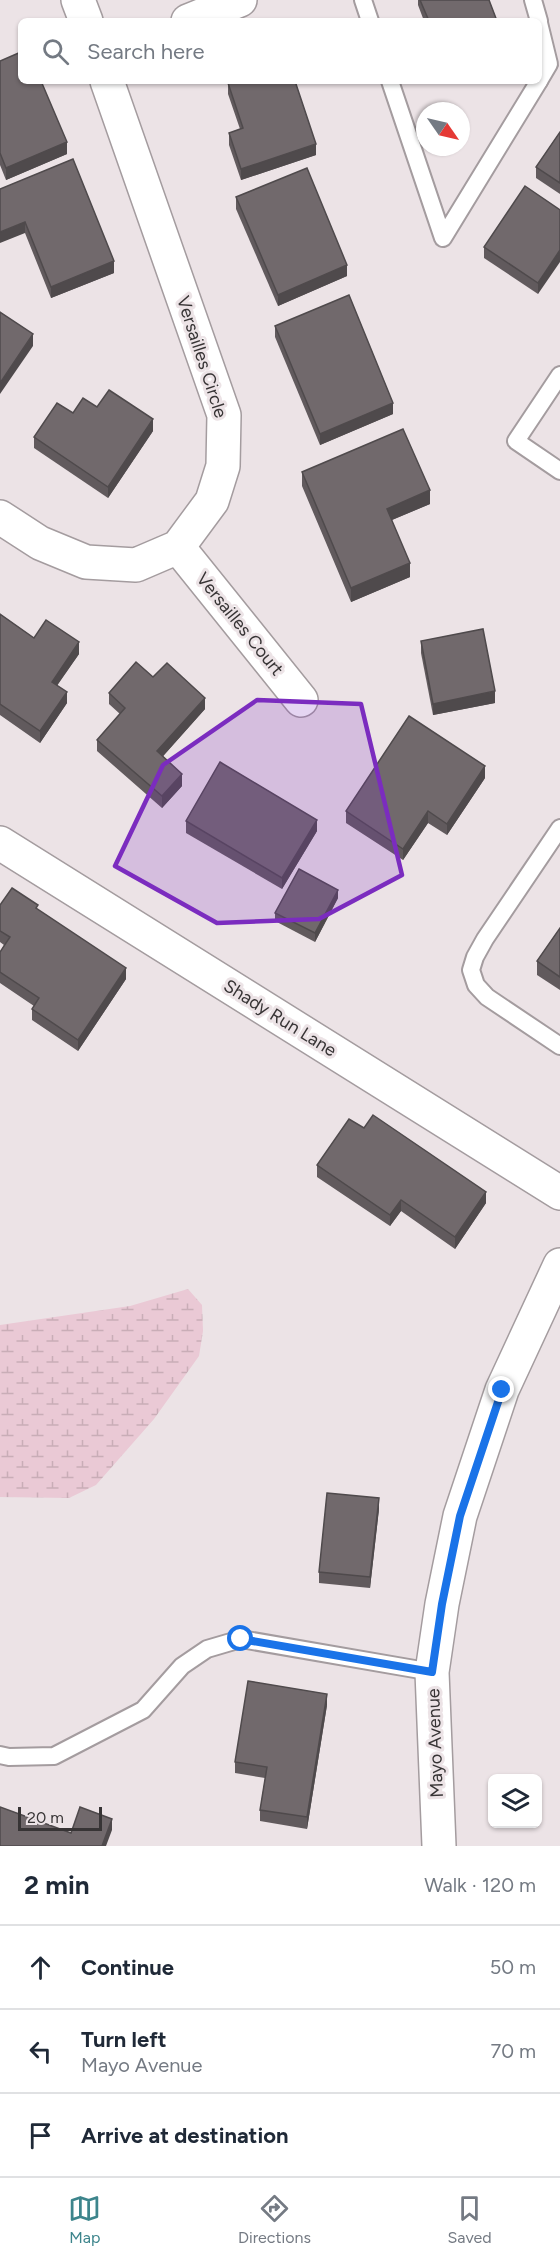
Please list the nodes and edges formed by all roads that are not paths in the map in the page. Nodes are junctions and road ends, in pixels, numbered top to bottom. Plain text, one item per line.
1 (78, 0) edge
2 (240, 0) edge
3 (363, 0) edge
4 (533, 0) edge
5 (85, 18) edge
6 (196, 18) edge
7 (369, 18) edge
8 (538, 18) edge
9 (542, 35) edge
10 (542, 76) edge
11 (108, 84) edge
12 (391, 84) edge
13 (537, 84) edge
14 (560, 375) edge
15 (560, 471) edge
16 (0, 517) edge
17 (178, 547) junction
18 (302, 700) dead end
19 (560, 828) edge
20 (0, 843) edge
21 (560, 1047) edge
22 (560, 1193) edge
23 (560, 1265) edge
24 (432, 1672) junction
25 (0, 1755) edge
26 (439, 1846) edge

1 - 5 street
2 - 6 street
3 - 7 lane
4 - 8 lane
9 - 10 lane
11 - 17 street, Versailles Circle
12 - 13 lane
14 - 15 lane
16 - 17 street
17 - 18 street, Versailles Court
19 - 21 lane
20 - 22 street, Shady Run Lane
23 - 24 street, Mayo Avenue
24 - 25 lane
24 - 26 street, Mayo Avenue

